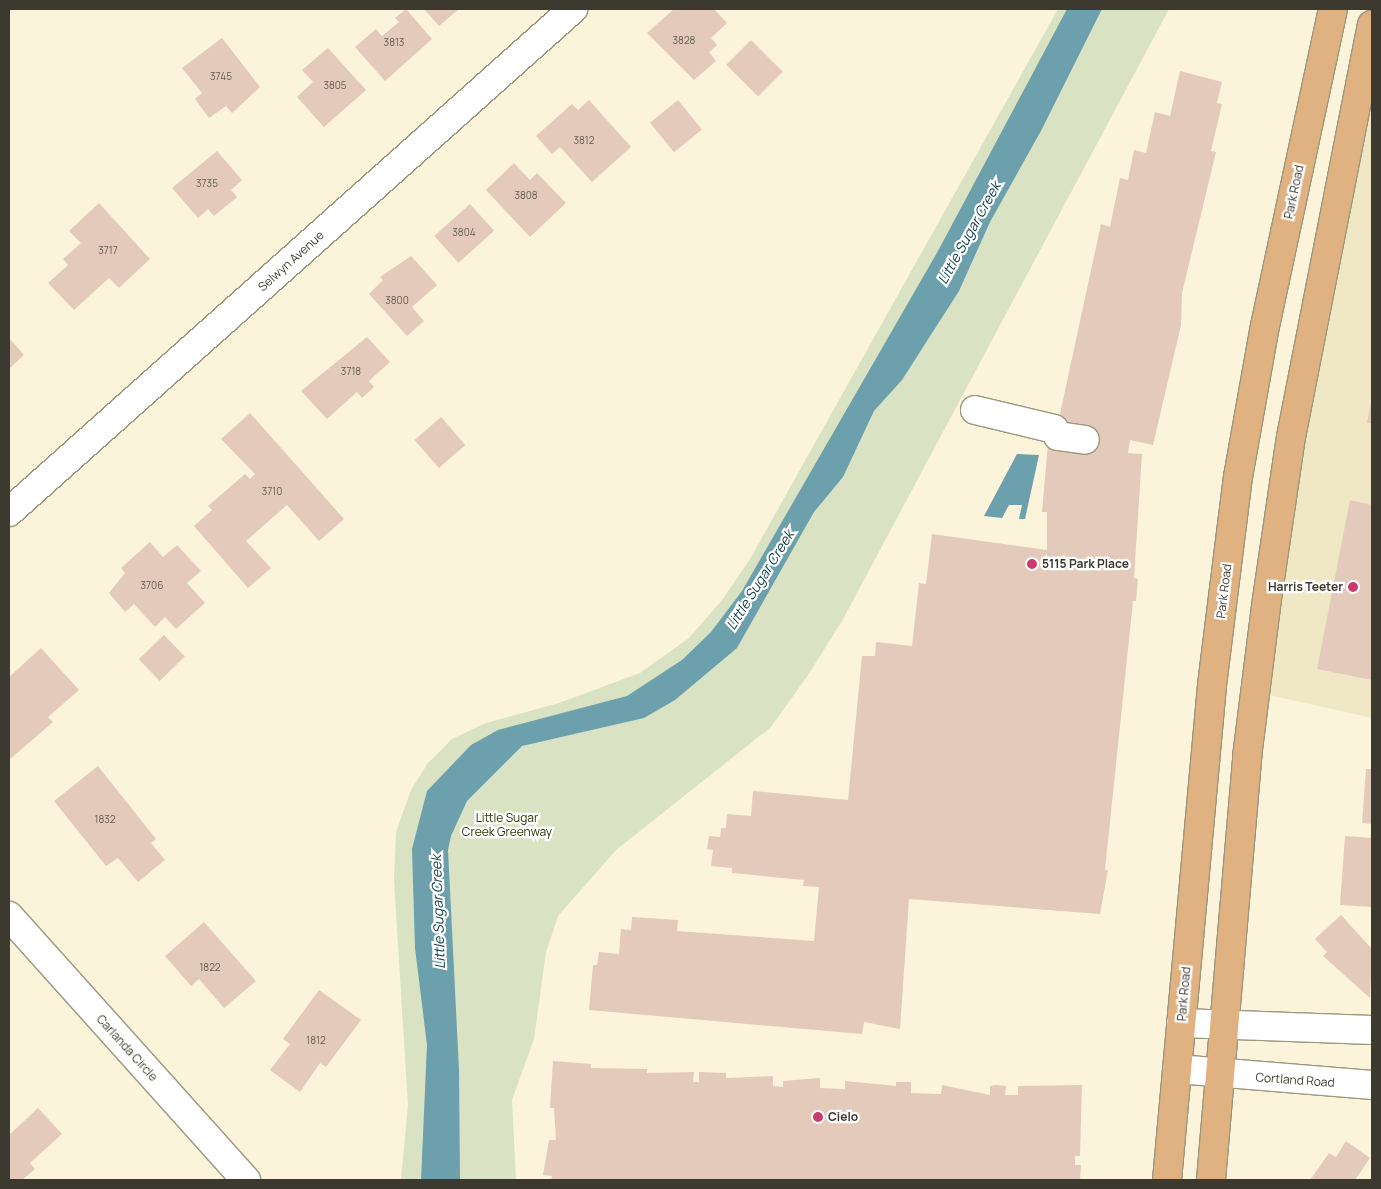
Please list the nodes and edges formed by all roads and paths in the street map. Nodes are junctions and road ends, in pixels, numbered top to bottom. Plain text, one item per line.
1 (573, 9) edge
2 (1333, 9) edge
3 (1372, 25) edge
4 (975, 410) dead end
5 (1085, 440) dead end
6 (9, 512) edge
7 (9, 916) edge
8 (1181, 1023) junction
9 (1223, 1025) junction
10 (1372, 1030) edge
11 (1177, 1069) junction
12 (1219, 1074) junction
13 (1372, 1084) edge
14 (246, 1180) edge
15 (1167, 1180) edge
16 (1210, 1180) edge

1 - 6 street, Selwyn Avenue
2 - 8 main road, Park Road
3 - 9 main road
4 - 5 street
7 - 14 street, Carlanda Circle
8 - 9 street
8 - 11 main road, Park Road
9 - 10 street
9 - 12 main road
11 - 12 street, Cortland Road
11 - 15 main road, Park Road
12 - 13 street, Cortland Road
12 - 16 main road

